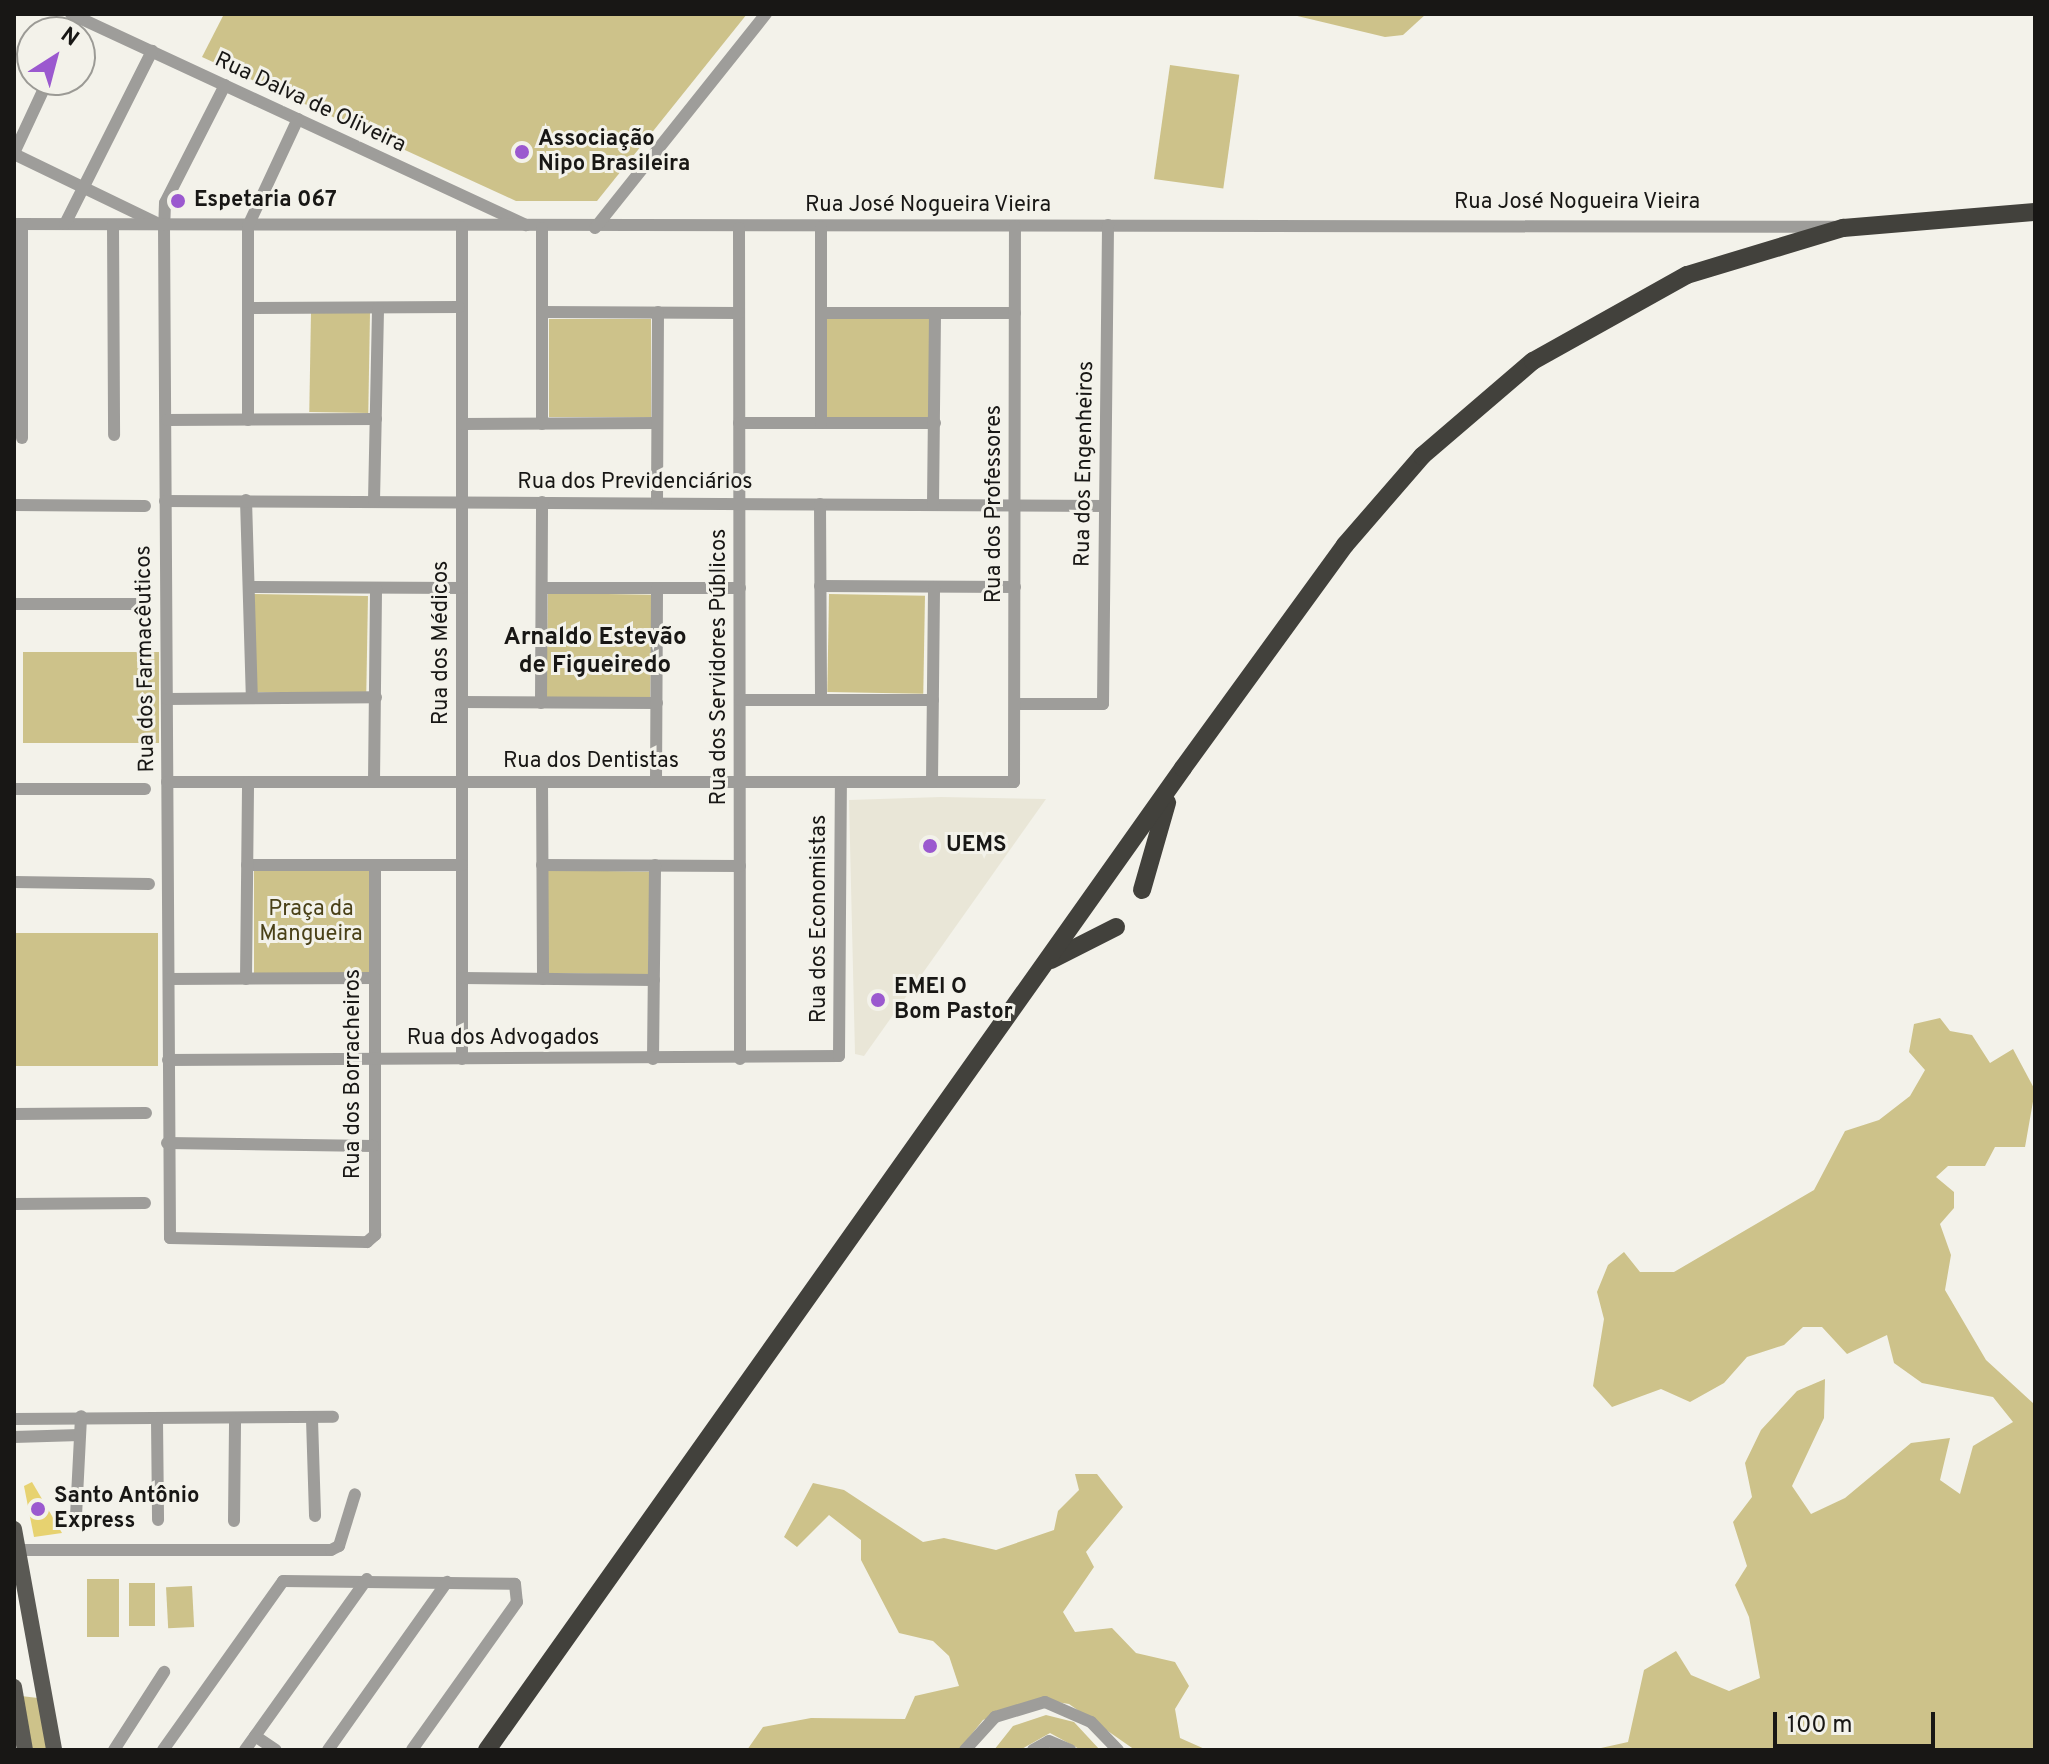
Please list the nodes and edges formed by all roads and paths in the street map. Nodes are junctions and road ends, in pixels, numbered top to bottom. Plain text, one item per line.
1 (766, 14) edge
2 (74, 15) edge
3 (152, 51) junction
4 (225, 85) junction
5 (41, 96) edge
6 (298, 119) junction
7 (14, 154) edge
8 (83, 189) junction
9 (2035, 212) edge
10 (18, 224) edge
11 (65, 224) junction
12 (113, 225) junction
13 (1108, 225) junction
14 (164, 226) junction
15 (248, 226) junction
16 (1015, 226) junction
17 (462, 227) junction
18 (821, 227) junction
19 (537, 228) junction
20 (595, 228) junction
21 (739, 228) junction
22 (1843, 228) junction
23 (459, 307) junction
24 (248, 308) junction
25 (378, 308) junction
26 (542, 312) junction
27 (658, 312) junction
28 (739, 313) junction
29 (821, 313) junction
30 (935, 313) junction
31 (1015, 313) junction
32 (376, 419) junction
33 (167, 420) junction
34 (248, 420) junction
35 (657, 423) junction
36 (739, 423) junction
37 (821, 423) junction
38 (935, 423) junction
39 (462, 424) junction
40 (542, 424) junction
41 (114, 435) dead end
42 (22, 438) dead end
43 (246, 500) junction
44 (165, 501) junction
45 (374, 501) junction
46 (462, 502) junction
47 (542, 502) junction
48 (657, 503) junction
49 (740, 504) junction
50 (820, 504) junction
51 (14, 505) edge
52 (933, 505) junction
53 (145, 506) dead end
54 (1015, 506) junction
55 (1105, 506) junction
56 (820, 586) junction
57 (250, 587) junction
58 (934, 587) junction
59 (1015, 587) junction
60 (376, 588) junction
61 (462, 588) junction
62 (542, 588) junction
63 (657, 588) junction
64 (740, 588) junction
65 (14, 604) edge
66 (144, 604) dead end
67 (376, 697) junction
68 (252, 698) junction
69 (167, 699) junction
70 (740, 700) junction
71 (821, 700) junction
72 (933, 700) junction
73 (462, 702) junction
74 (541, 703) junction
75 (657, 703) junction
76 (1015, 704) junction
77 (1183, 768) junction
78 (167, 782) junction
79 (248, 782) junction
80 (374, 782) junction
81 (462, 782) junction
82 (542, 782) junction
83 (656, 782) junction
84 (740, 782) junction
85 (841, 782) junction
86 (932, 782) junction
87 (1014, 782) joint
88 (14, 789) edge
89 (145, 789) dead end
90 (247, 865) junction
91 (375, 865) junction
92 (462, 865) junction
93 (542, 865) junction
94 (655, 865) junction
95 (740, 866) junction
96 (14, 882) edge
97 (149, 884) dead end
98 (1142, 890) dead end
99 (1116, 927) dead end
100 (1051, 960) junction
101 (375, 978) junction
102 (462, 978) junction
103 (169, 979) junction
104 (246, 979) junction
105 (543, 979) junction
106 (654, 980) junction
107 (839, 1056) joint
108 (374, 1059) junction
109 (462, 1059) junction
110 (653, 1059) junction
111 (740, 1059) junction
112 (168, 1060) junction
113 (146, 1113) dead end
114 (14, 1114) edge
115 (167, 1143) junction
116 (373, 1146) junction
117 (145, 1203) dead end
118 (14, 1204) edge
119 (375, 1235) joint
120 (81, 1416) junction
121 (333, 1417) dead end
122 (14, 1419) edge
123 (235, 1419) junction
124 (312, 1419) junction
125 (157, 1420) junction
126 (80, 1435) junction
127 (14, 1437) edge
128 (355, 1494) dead end
129 (76, 1516) dead end
130 (315, 1516) dead end
131 (158, 1520) dead end
132 (234, 1521) dead end
133 (14, 1529) edge
134 (18, 1550) junction
135 (367, 1579) junction
136 (447, 1582) junction
137 (164, 1672) dead end
138 (14, 1686) edge
139 (43, 1692) junction
140 (255, 1736) junction
141 (25, 1750) edge
142 (54, 1750) edge
143 (114, 1750) edge
144 (163, 1750) edge
145 (245, 1750) edge
146 (276, 1750) edge
147 (328, 1750) edge
148 (412, 1750) edge
149 (487, 1750) edge
150 (965, 1750) edge
151 (1033, 1750) edge
152 (1070, 1750) edge
153 (1118, 1750) edge

1 - 20 street
2 - 3 street, Rua Dalva de Oliveira
3 - 4 street, Rua Dalva de Oliveira
3 - 8 street
4 - 6 street, Rua Dalva de Oliveira
4 - 14 street, Rua dos Farmacêuticos
5 - 7 street
6 - 15 street
6 - 19 street, Rua Dalva de Oliveira
7 - 8 street
8 - 11 street
8 - 14 street
9 - 22 highway
10 - 11 street, Rua José Nogueira Vieira
10 - 42 street
11 - 12 street, Rua José Nogueira Vieira
12 - 14 street, Rua José Nogueira Vieira
12 - 41 street
13 - 16 street, Rua José Nogueira Vieira
13 - 22 street, Rua José Nogueira Vieira
13 - 55 street, Rua dos Engenheiros
14 - 15 street, Rua José Nogueira Vieira
14 - 33 street, Rua dos Farmacêuticos
15 - 17 street, Rua José Nogueira Vieira
15 - 24 street
16 - 18 street, Rua José Nogueira Vieira
16 - 31 street, Rua dos Professores
17 - 19 street, Rua José Nogueira Vieira
17 - 23 street, Rua dos Médicos
18 - 21 street, Rua José Nogueira Vieira
18 - 29 street
19 - 20 street, Rua José Nogueira Vieira
19 - 26 street
20 - 21 street, Rua José Nogueira Vieira
21 - 28 street, Rua dos Servidores Públicos
22 - 77 highway
23 - 25 street
23 - 39 street, Rua dos Médicos
24 - 25 street
24 - 34 street
25 - 32 street
26 - 27 street
26 - 40 street
27 - 28 street
27 - 35 street
28 - 36 street, Rua dos Servidores Públicos
29 - 30 street
29 - 37 street
30 - 31 street
30 - 38 street
31 - 54 street, Rua dos Professores
32 - 34 street
32 - 45 street
33 - 34 street
33 - 44 street, Rua dos Farmacêuticos
35 - 40 street
35 - 48 street
36 - 37 street
36 - 49 street, Rua dos Servidores Públicos
37 - 38 street
38 - 52 street
39 - 40 street
39 - 46 street, Rua dos Médicos
43 - 44 street, Rua dos Previdenciários
43 - 45 street, Rua dos Previdenciários
43 - 57 street
44 - 69 street, Rua dos Farmacêuticos
45 - 46 street, Rua dos Previdenciários
46 - 47 street, Rua dos Previdenciários
46 - 61 street, Rua dos Médicos
47 - 48 street, Rua dos Previdenciários
47 - 62 street
48 - 49 street, Rua dos Previdenciários
49 - 50 street, Rua dos Previdenciários
49 - 64 street, Rua dos Servidores Públicos
50 - 52 street, Rua dos Previdenciários
50 - 56 street
51 - 53 street
52 - 54 street, Rua dos Previdenciários
54 - 55 street, Rua dos Previdenciários
54 - 59 street, Rua dos Professores
55 - 76 street, Rua dos Engenheiros
56 - 58 street
56 - 71 street
57 - 60 street
57 - 68 street
58 - 59 street
58 - 72 street
59 - 76 street, Rua dos Professores
60 - 61 street
60 - 67 street
61 - 73 street, Rua dos Médicos
62 - 63 street
62 - 74 street
63 - 64 street
63 - 75 street
64 - 70 street, Rua dos Servidores Públicos
65 - 66 street
67 - 68 street
67 - 80 street
68 - 69 street
69 - 78 street, Rua dos Farmacêuticos
70 - 71 street
70 - 84 street, Rua dos Servidores Públicos
71 - 72 street
72 - 86 street
73 - 74 street
73 - 81 street, Rua dos Médicos
74 - 75 street
75 - 83 street
76 - 87 street, Rua dos Professores
77 - 98 highway
77 - 100 highway
78 - 79 street, Rua dos Dentistas
78 - 103 street, Rua dos Farmacêuticos
79 - 80 street, Rua dos Dentistas
79 - 90 street
80 - 81 street, Rua dos Dentistas
81 - 82 street, Rua dos Dentistas
81 - 92 street, Rua dos Médicos
82 - 83 street, Rua dos Dentistas
82 - 93 street
83 - 84 street, Rua dos Dentistas
84 - 85 street, Rua dos Dentistas
84 - 95 street, Rua dos Servidores Públicos
85 - 86 street, Rua dos Dentistas
85 - 107 street, Rua dos Economistas
86 - 87 street, Rua dos Dentistas
88 - 89 street
90 - 91 street
90 - 104 street
91 - 92 street
91 - 101 street, Rua dos Borracheiros
92 - 102 street, Rua dos Médicos
93 - 94 street
93 - 105 street
94 - 95 street
94 - 106 street
95 - 111 street, Rua dos Servidores Públicos
96 - 97 street
99 - 100 highway
100 - 149 highway
101 - 104 street
101 - 108 street, Rua dos Borracheiros
102 - 105 street
102 - 109 street, Rua dos Médicos
103 - 104 street
103 - 112 street, Rua dos Farmacêuticos
105 - 106 street
106 - 110 street
107 - 111 street, Rua dos Advogados
108 - 109 street, Rua dos Advogados
108 - 112 street, Rua dos Advogados
108 - 116 street, Rua dos Borracheiros
109 - 110 street, Rua dos Advogados
110 - 111 street, Rua dos Advogados
112 - 115 street, Rua dos Farmacêuticos
113 - 114 street
115 - 116 street
115 - 119 street, Rua dos Farmacêuticos
116 - 119 street, Rua dos Borracheiros
117 - 118 street
120 - 122 street
120 - 125 street
120 - 126 street
121 - 124 street
123 - 124 street
123 - 125 street
123 - 132 street
124 - 130 street
125 - 131 street
126 - 127 street
126 - 129 street
128 - 134 street
133 - 134 main road
134 - 139 main road
135 - 136 street
135 - 140 street
135 - 144 street
136 - 147 street
136 - 148 street
137 - 143 street
138 - 139 main road
138 - 141 main road
139 - 142 main road
140 - 145 street
140 - 146 street
150 - 153 street
151 - 152 street

